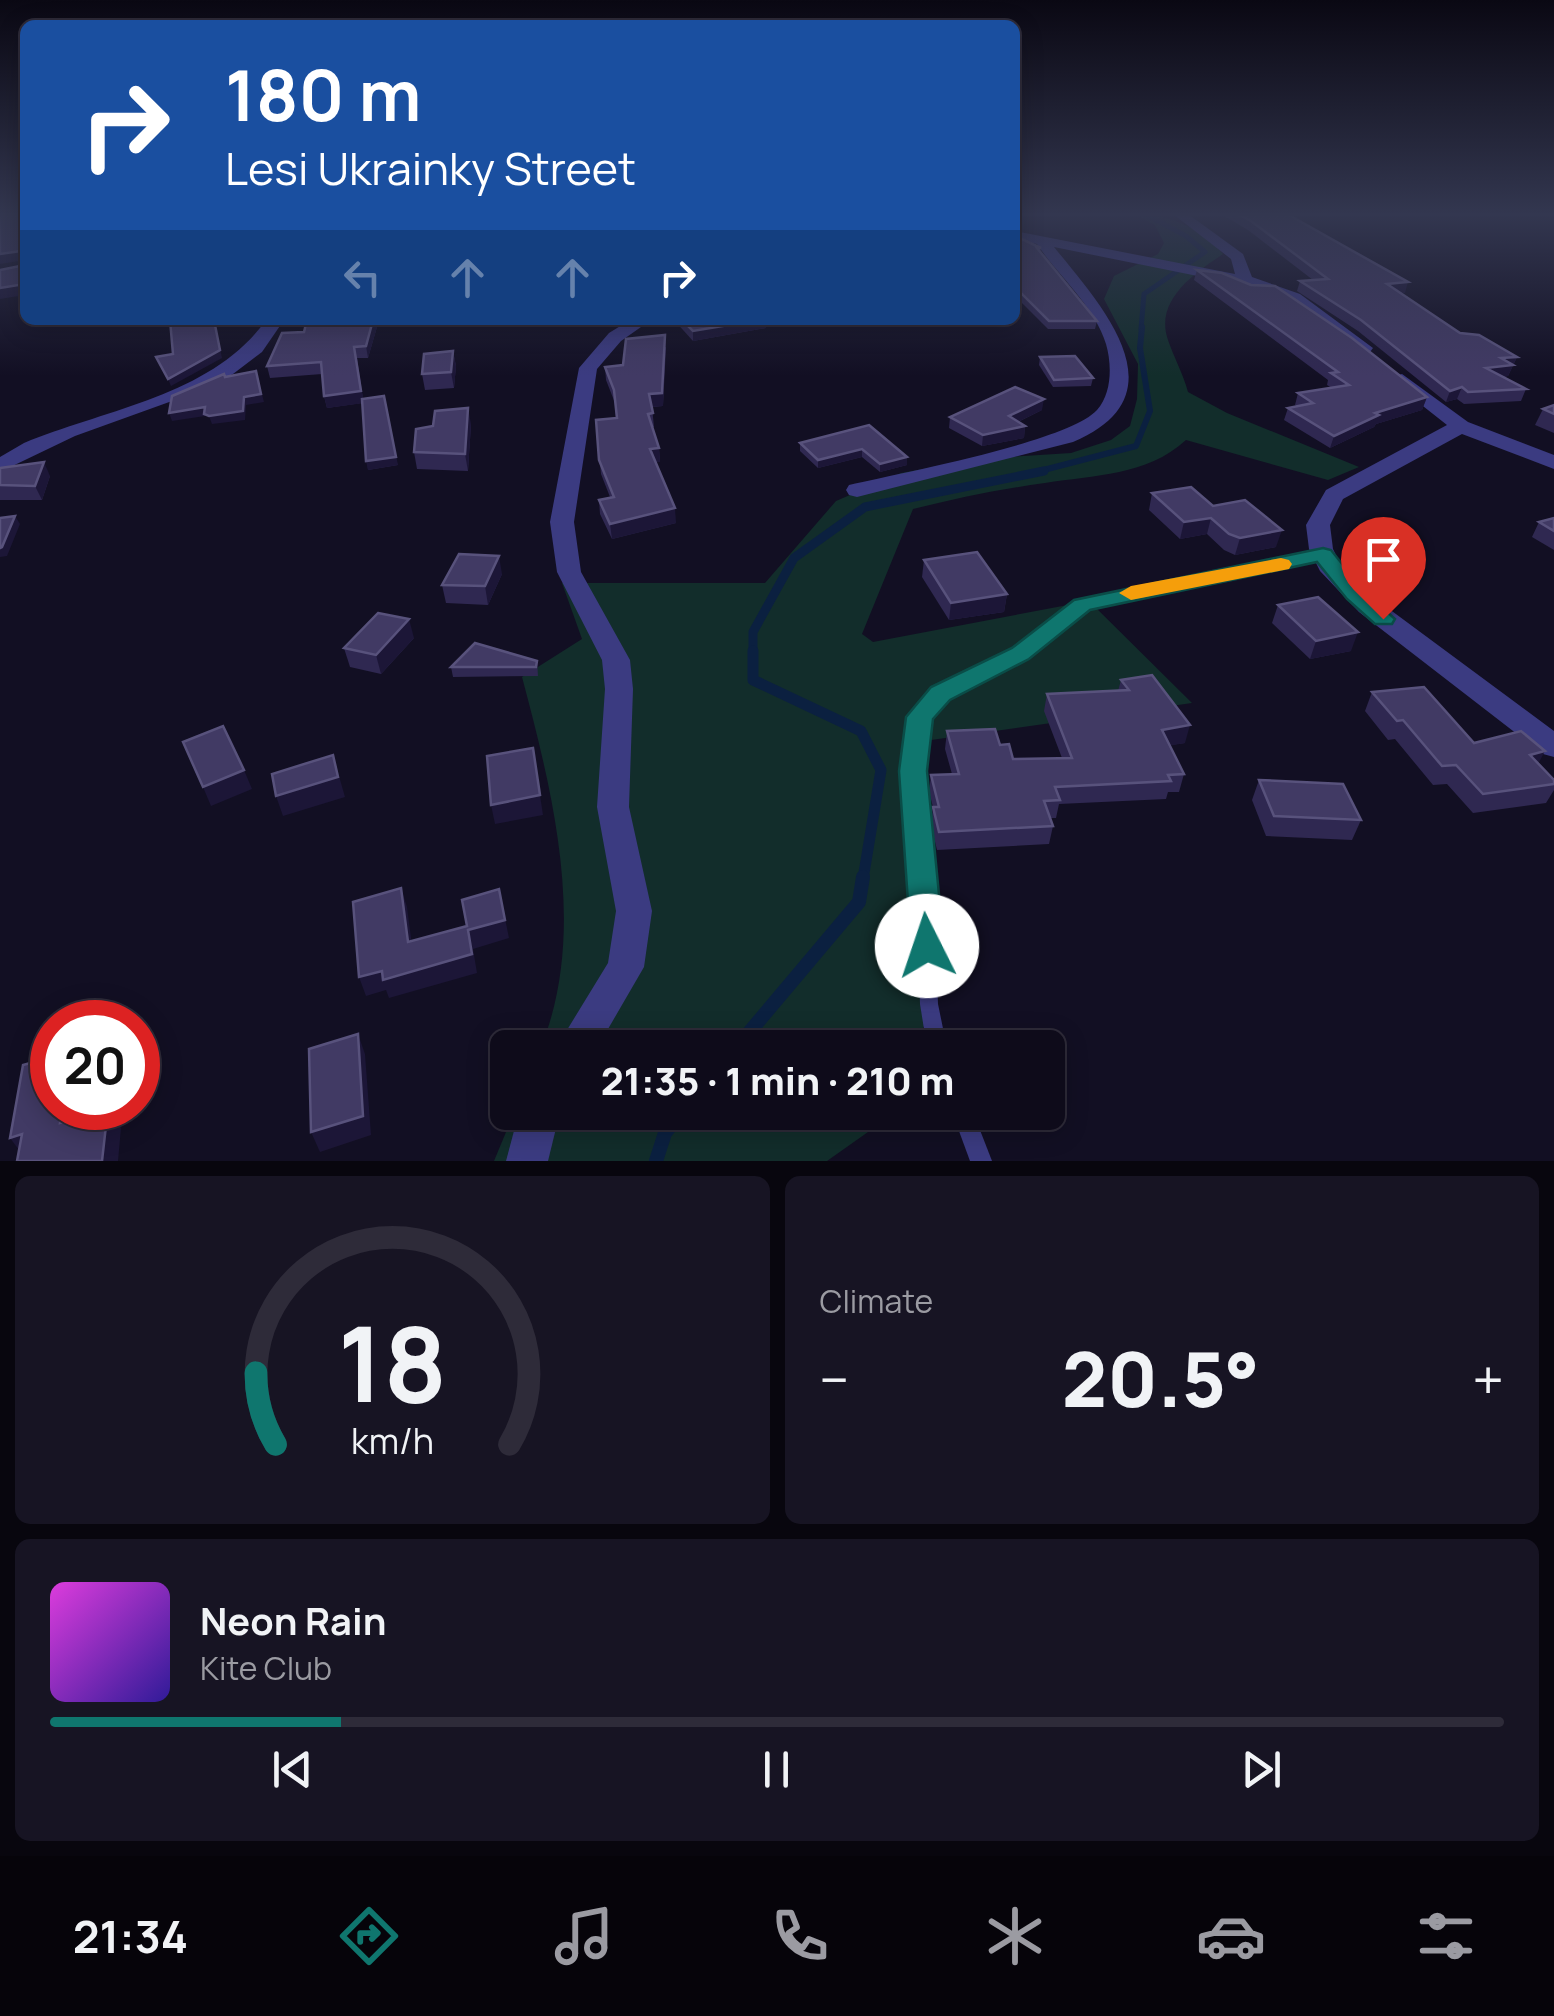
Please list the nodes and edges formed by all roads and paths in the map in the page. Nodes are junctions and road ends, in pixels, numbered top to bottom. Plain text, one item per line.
1 (1063, 268) edge
2 (1194, 268) edge
3 (1243, 268) edge
4 (1244, 278) junction
5 (272, 325) edge
6 (634, 325) edge
7 (1462, 426) junction
8 (1554, 462) edge
9 (0, 466) edge
10 (856, 490) dead end
11 (1323, 555) junction
12 (1554, 746) edge
13 (585, 1030) edge
14 (934, 1030) edge
15 (535, 1130) edge
16 (969, 1130) edge
17 (527, 1161) edge
18 (980, 1161) edge

1 - 10 street
2 - 4 street
3 - 4 street
4 - 7 street
5 - 9 street
6 - 13 street
7 - 8 street
7 - 11 street
11 - 12 street
11 - 14 lane
15 - 17 street
16 - 18 lane

